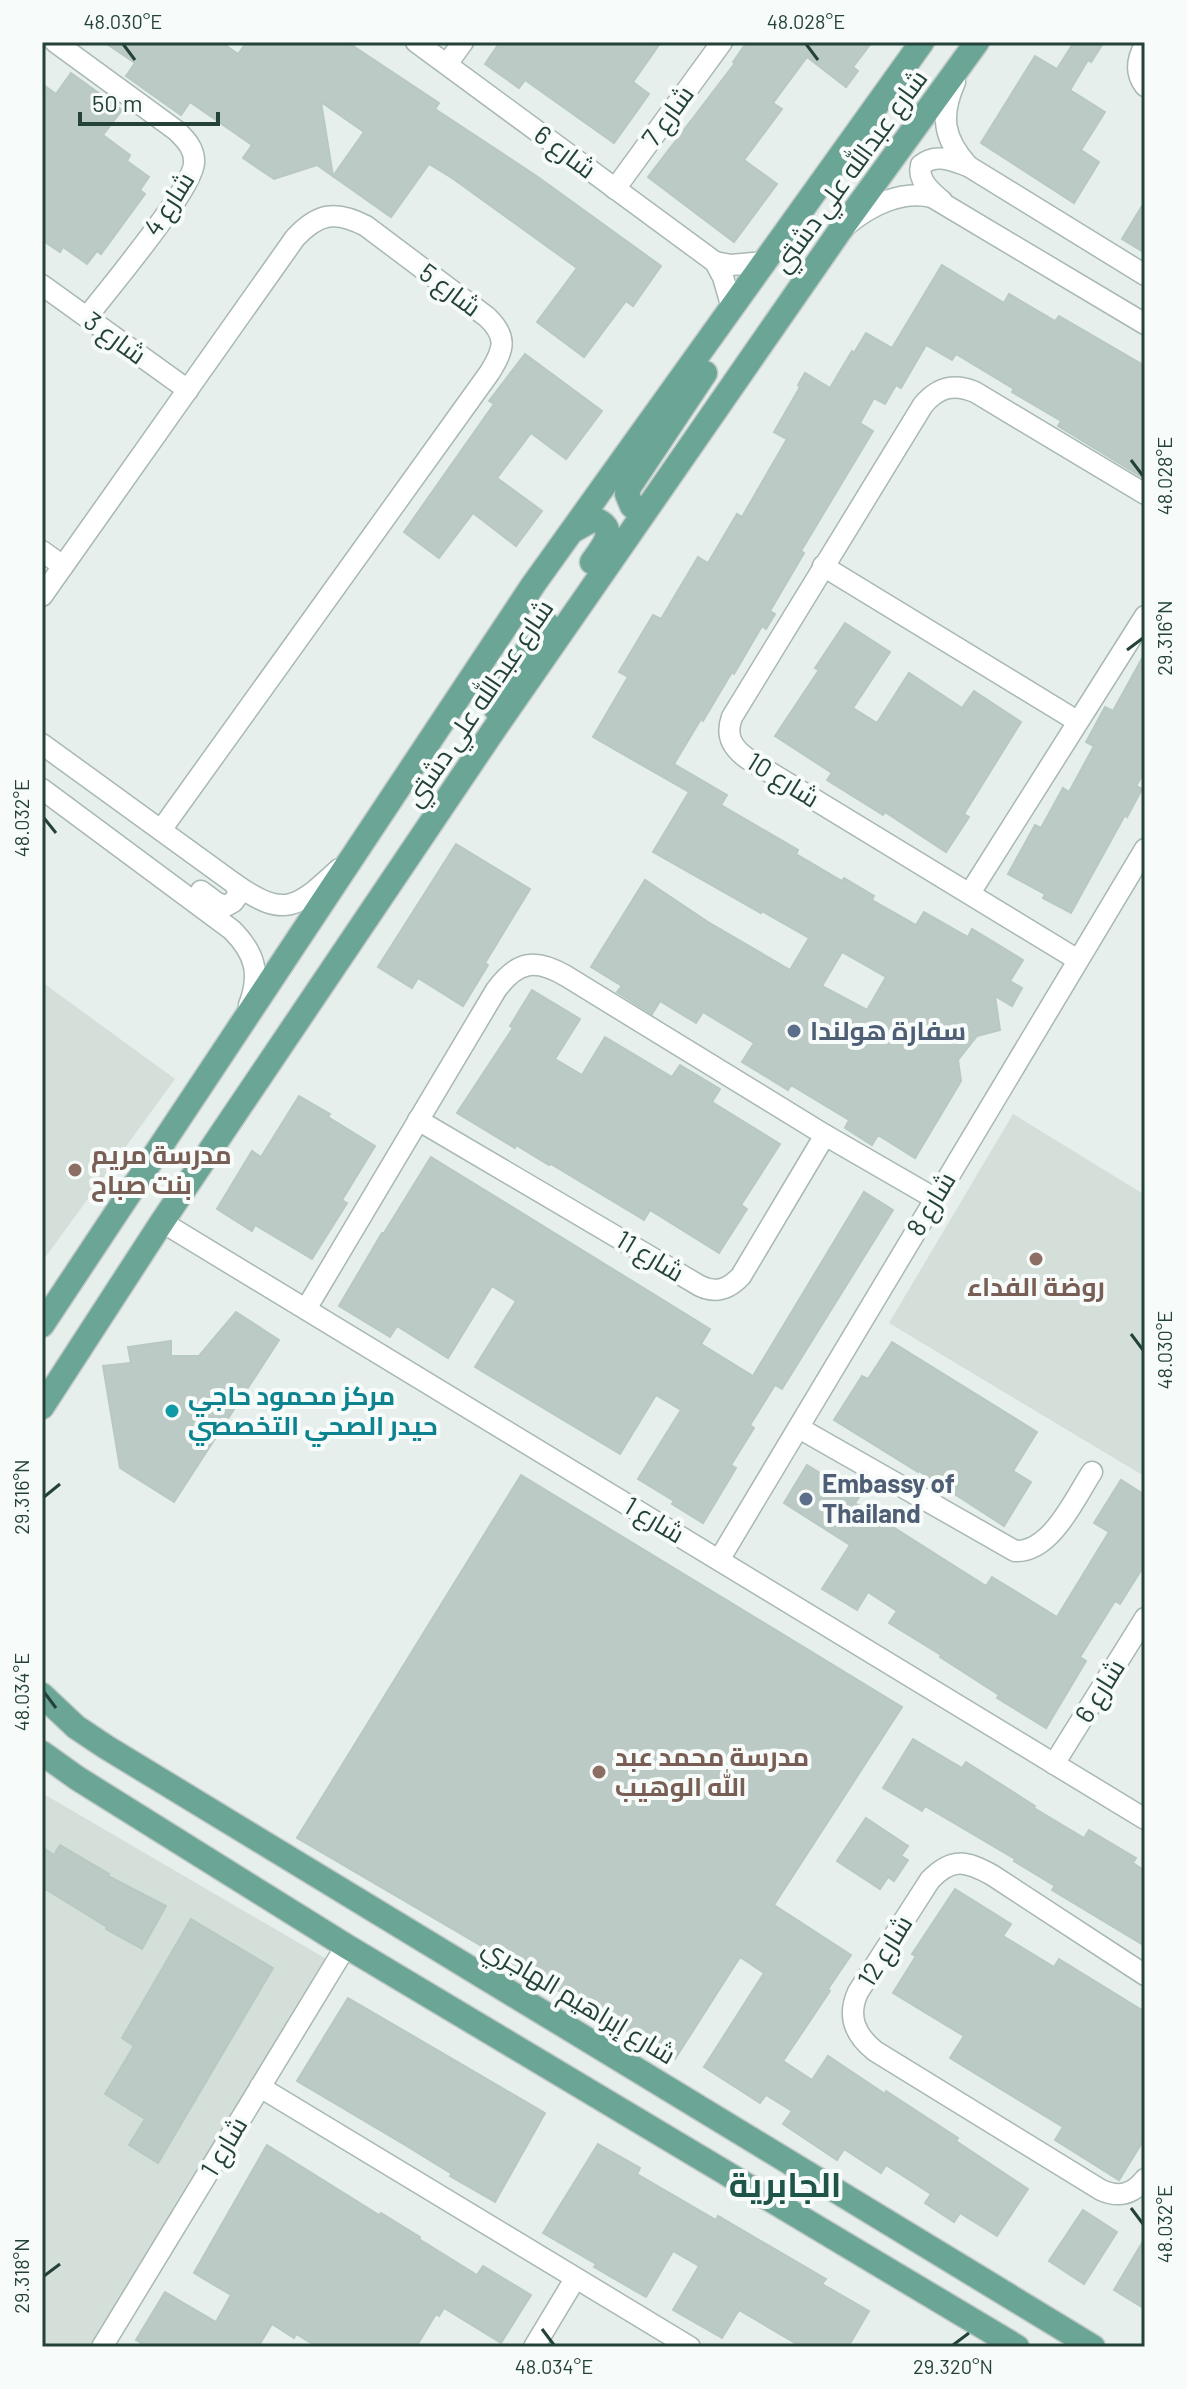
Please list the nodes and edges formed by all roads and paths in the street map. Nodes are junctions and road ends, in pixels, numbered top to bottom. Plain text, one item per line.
1 (55, 42) edge
2 (416, 42) edge
3 (463, 42) edge
4 (722, 42) edge
5 (922, 42) edge
6 (1145, 45) edge
7 (971, 50) edge
8 (447, 64) junction
9 (1145, 86) edge
10 (968, 166) junction
11 (615, 189) junction
12 (946, 204) junction
13 (839, 232) junction
14 (715, 262) junction
15 (764, 262) junction
16 (1145, 275) edge
17 (42, 285) edge
18 (732, 308) junction
19 (87, 317) junction
20 (1145, 324) edge
21 (188, 390) junction
22 (1145, 494) edge
23 (642, 514) junction
24 (574, 530) junction
25 (42, 551) edge
26 (63, 566) junction
27 (823, 566) junction
28 (42, 596) edge
29 (1145, 616) edge
30 (1077, 721) junction
31 (493, 731) junction
32 (42, 744) edge
33 (42, 787) edge
34 (161, 830) junction
35 (358, 848) junction
36 (1145, 849) edge
37 (235, 884) junction
38 (970, 893) junction
39 (1078, 960) junction
40 (240, 1025) junction
41 (418, 1120) junction
42 (825, 1135) junction
43 (934, 1198) junction
44 (162, 1222) junction
45 (306, 1309) junction
46 (42, 1325) edge
47 (42, 1407) edge
48 (799, 1428) junction
49 (1092, 1472) dead end
50 (719, 1560) junction
51 (1145, 1618) edge
52 (42, 1695) edge
53 (42, 1753) edge
54 (1054, 1764) junction
55 (1145, 1819) edge
56 (346, 1946) junction
57 (1145, 1975) edge
58 (260, 2087) junction
59 (1145, 2179) edge
60 (790, 2209) junction
61 (971, 2271) junction
62 (575, 2279) junction
63 (1010, 2343) edge
64 (102, 2347) edge
65 (534, 2347) edge
66 (690, 2347) edge
67 (1071, 2347) edge
68 (1093, 2347) edge

1 - 19 street, شارع 4
2 - 8 street, شارع 6
3 - 8 street
4 - 11 street, شارع 7
5 - 15 main road, شارع عبدالله علي دشتي
6 - 9 street
7 - 10 street
7 - 13 main road, شارع عبدالله علي دشتي
8 - 11 street, شارع 6
10 - 12 street
10 - 16 street
11 - 14 street, شارع 6
12 - 13 street
12 - 20 street
13 - 23 main road, شارع عبدالله علي دشتي
14 - 15 street
14 - 18 street
15 - 18 main road, شارع عبدالله علي دشتي
17 - 19 street, شارع 3
18 - 23 main road
18 - 24 main road, شارع عبدالله علي دشتي
19 - 21 street, شارع 3
21 - 26 street, شارع 5
21 - 34 street, شارع 5
22 - 27 street, شارع 10
23 - 31 main road, شارع عبدالله علي دشتي
24 - 31 main road
24 - 35 main road, شارع عبدالله علي دشتي
25 - 26 street
26 - 28 street, شارع 5
27 - 30 street
27 - 38 street, شارع 10
29 - 30 street
30 - 38 street
31 - 44 main road, شارع عبدالله علي دشتي
32 - 34 street
33 - 37 street
33 - 40 street
34 - 37 street
35 - 37 street
35 - 40 main road, شارع عبدالله علي دشتي
36 - 39 street, شارع 8
38 - 39 street, شارع 10
39 - 43 street, شارع 8
40 - 46 main road, شارع عبدالله علي دشتي
41 - 42 street, شارع 11
41 - 42 street
41 - 45 street
42 - 43 street
43 - 48 street, شارع 8
44 - 45 street, شارع 1
44 - 47 main road, شارع عبدالله علي دشتي
45 - 50 street, شارع 1
48 - 49 street
48 - 50 street, شارع 8
50 - 54 street, شارع 1
51 - 54 street, شارع 6
52 - 61 main road, شارع إبراهيم الهاجري
53 - 56 main road
54 - 55 street, شارع 1
56 - 58 street, شارع 1
56 - 60 main road
57 - 59 street, شارع 12
58 - 62 street
58 - 64 street, شارع 1
60 - 61 main road
60 - 63 main road
61 - 68 main road, شارع إبراهيم الهاجري
62 - 65 street
62 - 66 street
63 - 67 main road

